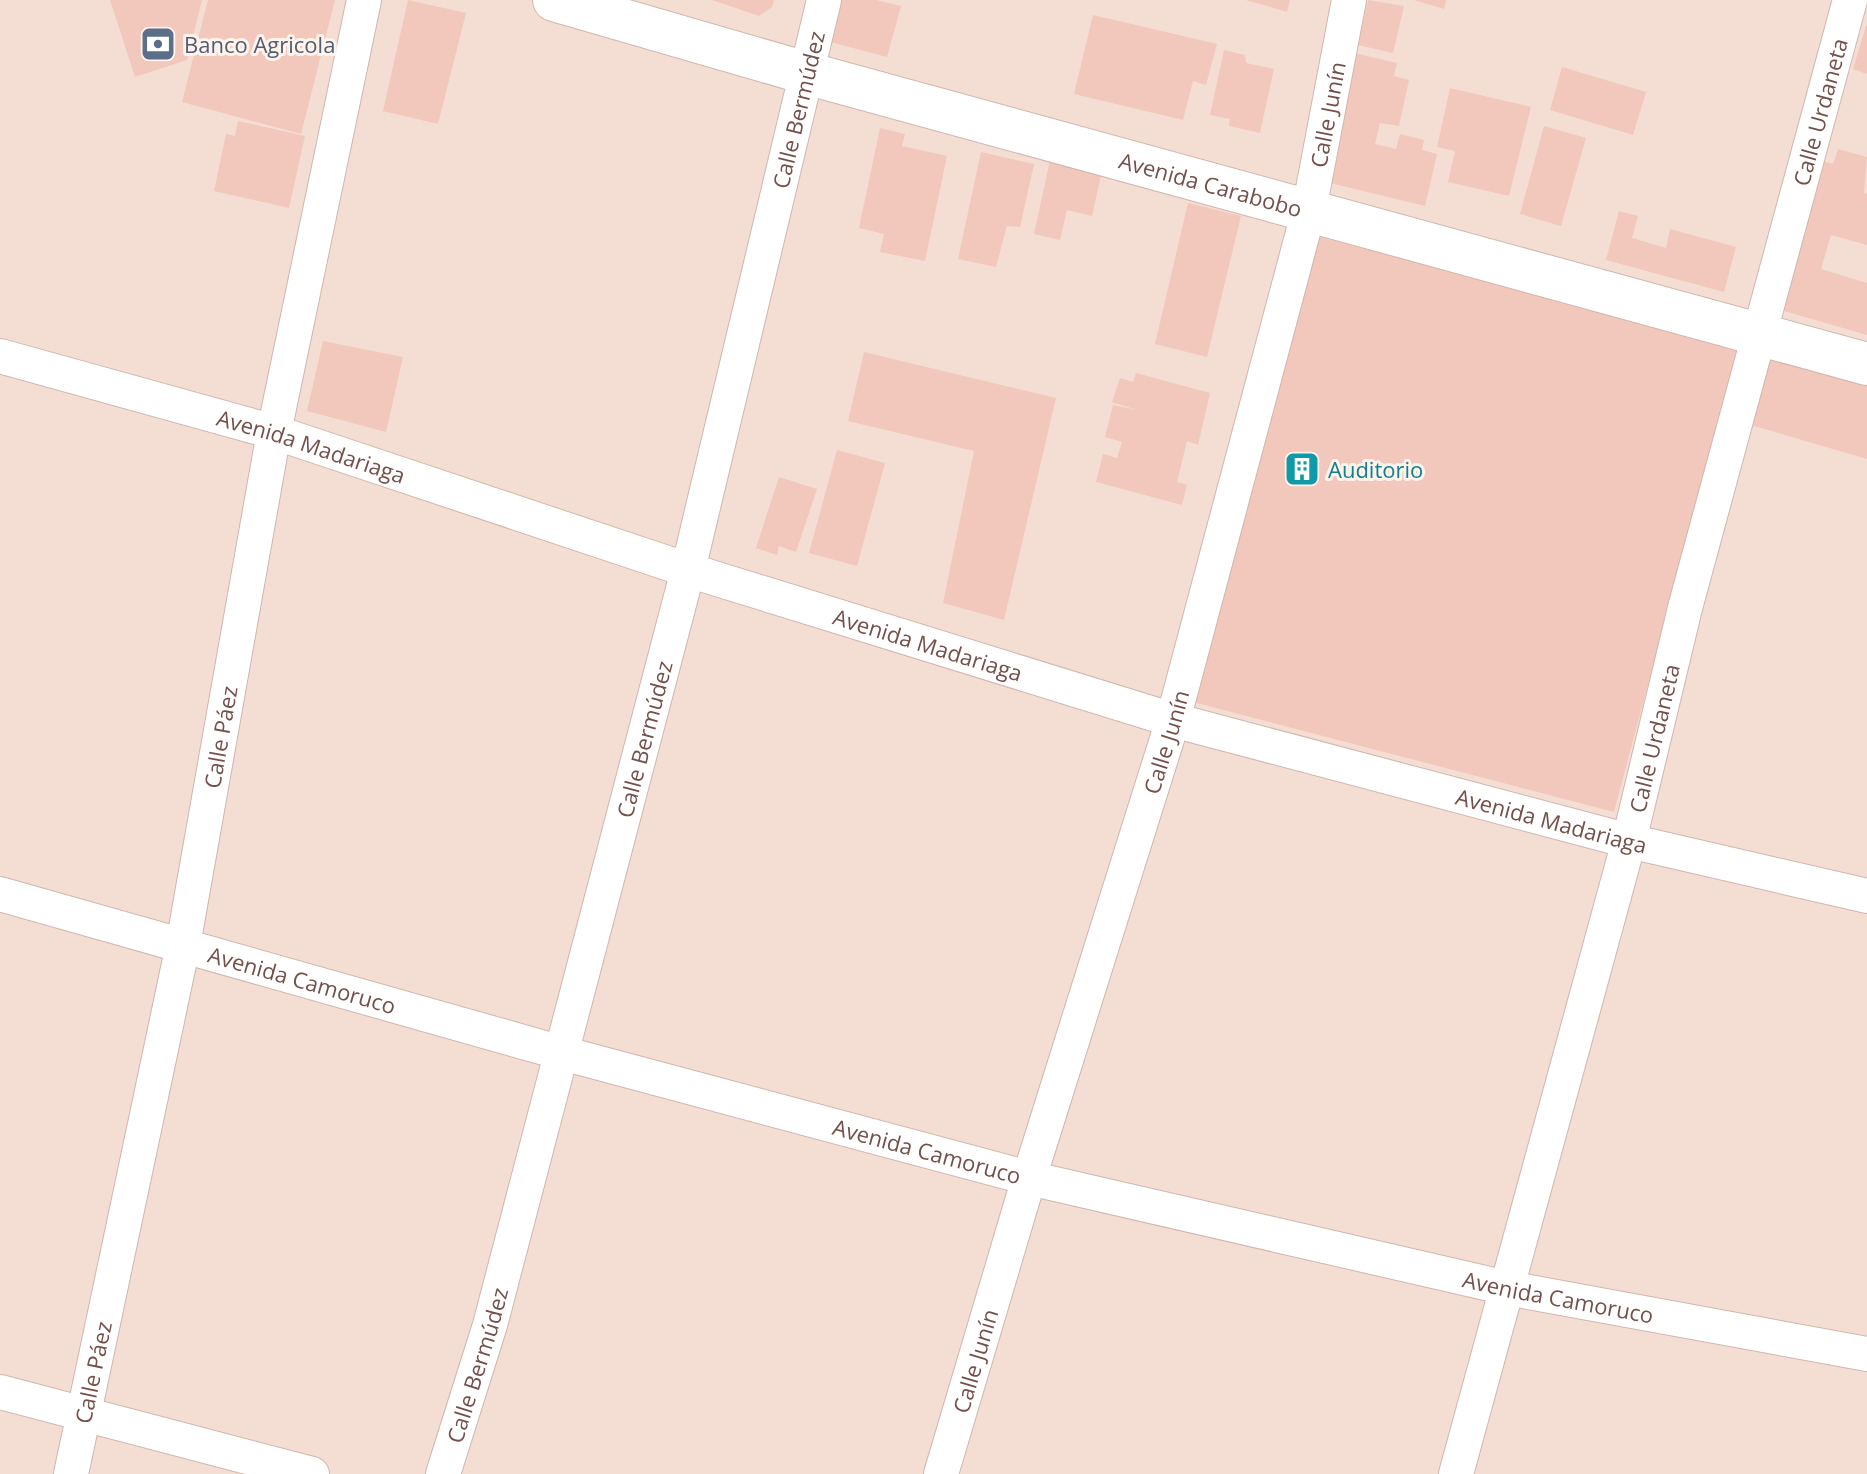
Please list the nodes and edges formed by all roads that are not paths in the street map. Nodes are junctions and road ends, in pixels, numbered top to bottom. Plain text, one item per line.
1 (364, 0) edge
2 (554, 0) edge
3 (824, 0) edge
4 (1349, 0) edge
5 (1850, 0) edge
6 (806, 73) junction
7 (1309, 210) junction
8 (1759, 335) junction
9 (0, 356) edge
10 (1867, 364) edge
11 (274, 432) junction
12 (688, 570) junction
13 (1173, 720) junction
14 (1629, 841) junction
15 (0, 894) edge
16 (1867, 896) edge
17 (183, 945) junction
18 (562, 1053) junction
19 (1029, 1178) junction
20 (1507, 1288) junction
21 (1867, 1354) edge
22 (0, 1392) edge
23 (85, 1415) junction
24 (71, 1474) edge
25 (312, 1474) edge
26 (443, 1474) edge
27 (941, 1474) edge
28 (1456, 1474) edge

1 - 11 street, Calle Páez
2 - 6 street, Avenida Carabobo
3 - 6 street, Calle Bermúdez
4 - 7 street, Calle Junín
5 - 8 street, Calle Urdaneta
6 - 7 street, Avenida Carabobo
6 - 12 street, Calle Bermúdez
7 - 8 street, Avenida Carabobo
7 - 13 street, Calle Junín
8 - 10 street, Avenida Carabobo
8 - 14 street, Calle Urdaneta
9 - 11 street, Avenida Madariaga
11 - 12 street, Avenida Madariaga
11 - 17 street, Calle Páez
12 - 13 street, Avenida Madariaga
12 - 18 street, Calle Bermúdez
13 - 14 street, Avenida Madariaga
13 - 19 street, Calle Junín
14 - 16 street, Avenida Madariaga
14 - 20 street, Calle Urdaneta
15 - 17 street, Avenida Camoruco
17 - 18 street, Avenida Camoruco
17 - 23 street, Calle Páez
18 - 19 street, Avenida Camoruco
18 - 26 street, Calle Bermúdez
19 - 20 street, Avenida Camoruco
19 - 27 street, Calle Junín
20 - 21 street, Avenida Camoruco
20 - 28 street, Calle Urdaneta
22 - 23 street
23 - 24 street, Calle Páez
23 - 25 street

